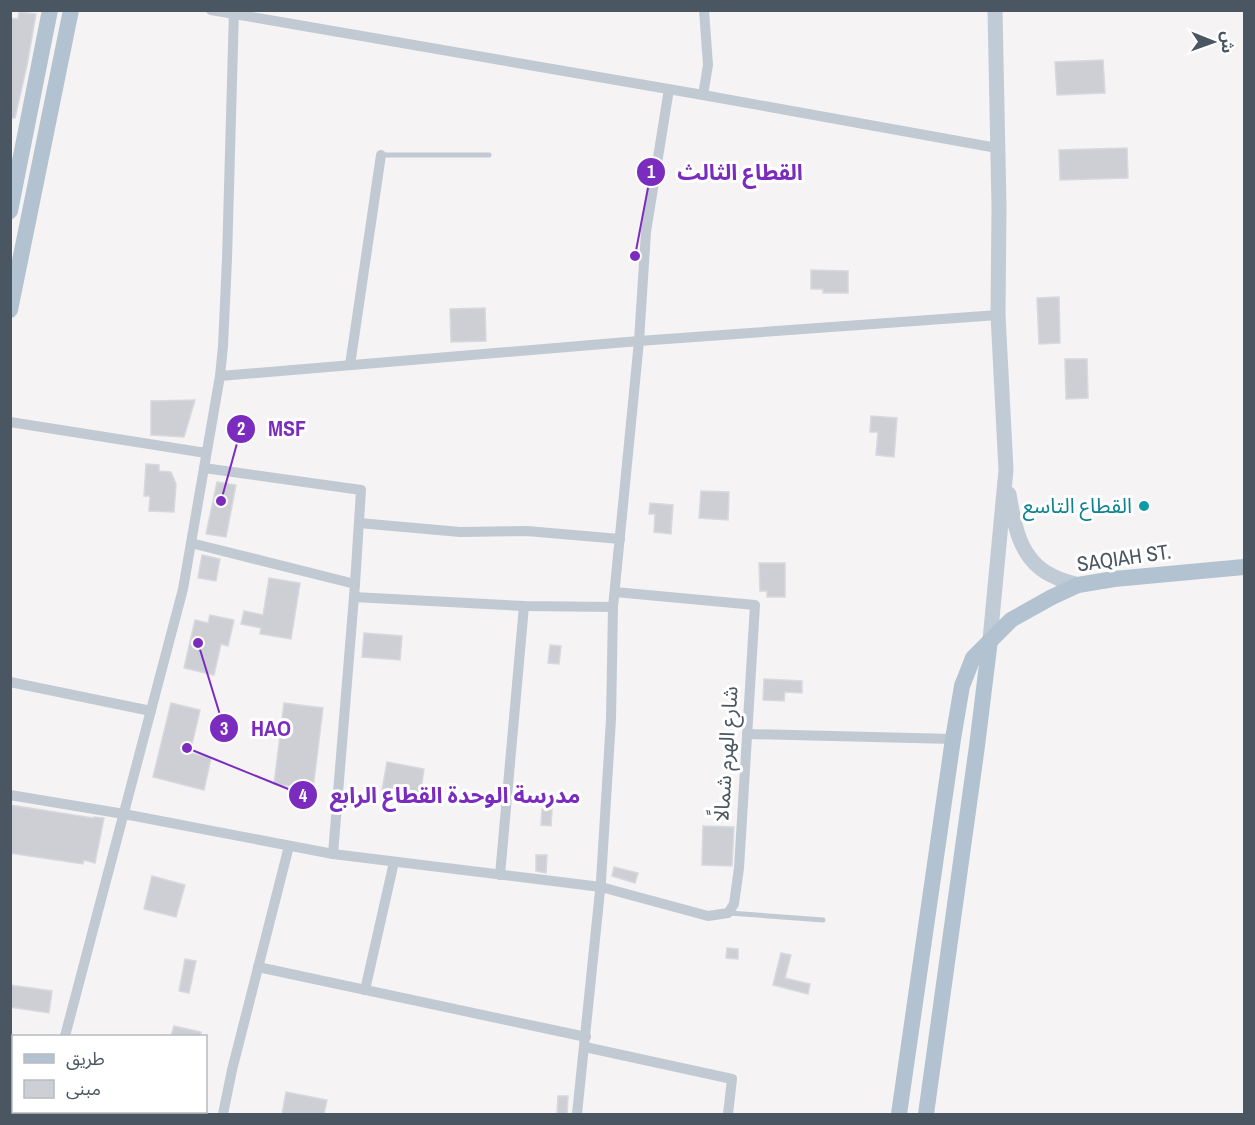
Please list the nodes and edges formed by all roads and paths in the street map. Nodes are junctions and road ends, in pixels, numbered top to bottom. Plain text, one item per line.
1 (50, 10) edge
2 (71, 10) edge
3 (211, 10) edge
4 (704, 10) edge
5 (995, 10) edge
6 (234, 13) edge
7 (669, 89) junction
8 (703, 95) junction
9 (997, 148) junction
10 (381, 155) joint
11 (489, 155) dead end
12 (13, 184) edge
13 (10, 211) edge
14 (10, 310) edge
15 (999, 315) junction
16 (639, 341) junction
17 (350, 365) junction
18 (220, 376) junction
19 (10, 422) edge
20 (206, 453) junction
21 (204, 468) junction
22 (1006, 471) junction
23 (359, 524) junction
24 (620, 539) junction
25 (191, 543) junction
26 (1245, 567) edge
27 (355, 584) junction
28 (1078, 585) junction
29 (615, 592) junction
30 (354, 597) junction
31 (524, 606) junction
32 (613, 608) junction
33 (990, 640) junction
34 (10, 682) edge
35 (151, 711) junction
36 (747, 734) junction
37 (953, 739) junction
38 (10, 795) edge
39 (124, 814) junction
40 (289, 846) junction
41 (333, 854) junction
42 (394, 862) junction
43 (500, 875) junction
44 (601, 888) junction
45 (728, 913) junction
46 (823, 920) dead end
47 (258, 967) junction
48 (365, 990) junction
49 (65, 1035) edge
50 (585, 1042) junction
51 (223, 1114) edge
52 (577, 1114) edge
53 (728, 1114) edge
54 (899, 1114) edge
55 (926, 1114) edge

1 - 12 main road
2 - 14 main road
3 - 6 street
4 - 8 street
5 - 9 main road
6 - 7 street
6 - 18 street
7 - 8 street
7 - 16 street
8 - 9 street
9 - 15 main road
10 - 11 lane
10 - 17 street
12 - 13 main road
15 - 16 street
15 - 22 main road
16 - 17 street
16 - 24 street
17 - 18 street
18 - 20 street
19 - 20 street
20 - 21 street
21 - 23 street
21 - 25 street
22 - 28 main road
22 - 33 main road
23 - 24 street
23 - 27 street
24 - 29 street
25 - 27 street
25 - 35 street
26 - 28 main road, SAQIAH ST.
27 - 30 street
28 - 33 main road, SAQIAH ST.
29 - 32 street
29 - 36 street, شارع الهرم شمالًا
30 - 31 street
30 - 41 street
31 - 32 street
31 - 43 street
32 - 44 street
33 - 37 main road, SAQIAH ST.
33 - 55 main road
34 - 35 street
35 - 39 street
36 - 37 street
36 - 45 street, شارع الهرم شمالًا
37 - 54 main road, SAQIAH ST.
38 - 39 street
39 - 40 street
39 - 49 street
40 - 41 street
40 - 47 street
41 - 42 street
42 - 43 street
42 - 48 street
43 - 44 street
44 - 45 street
44 - 50 street
45 - 46 lane
47 - 48 street
47 - 51 street
48 - 50 street
50 - 52 street
50 - 53 street

